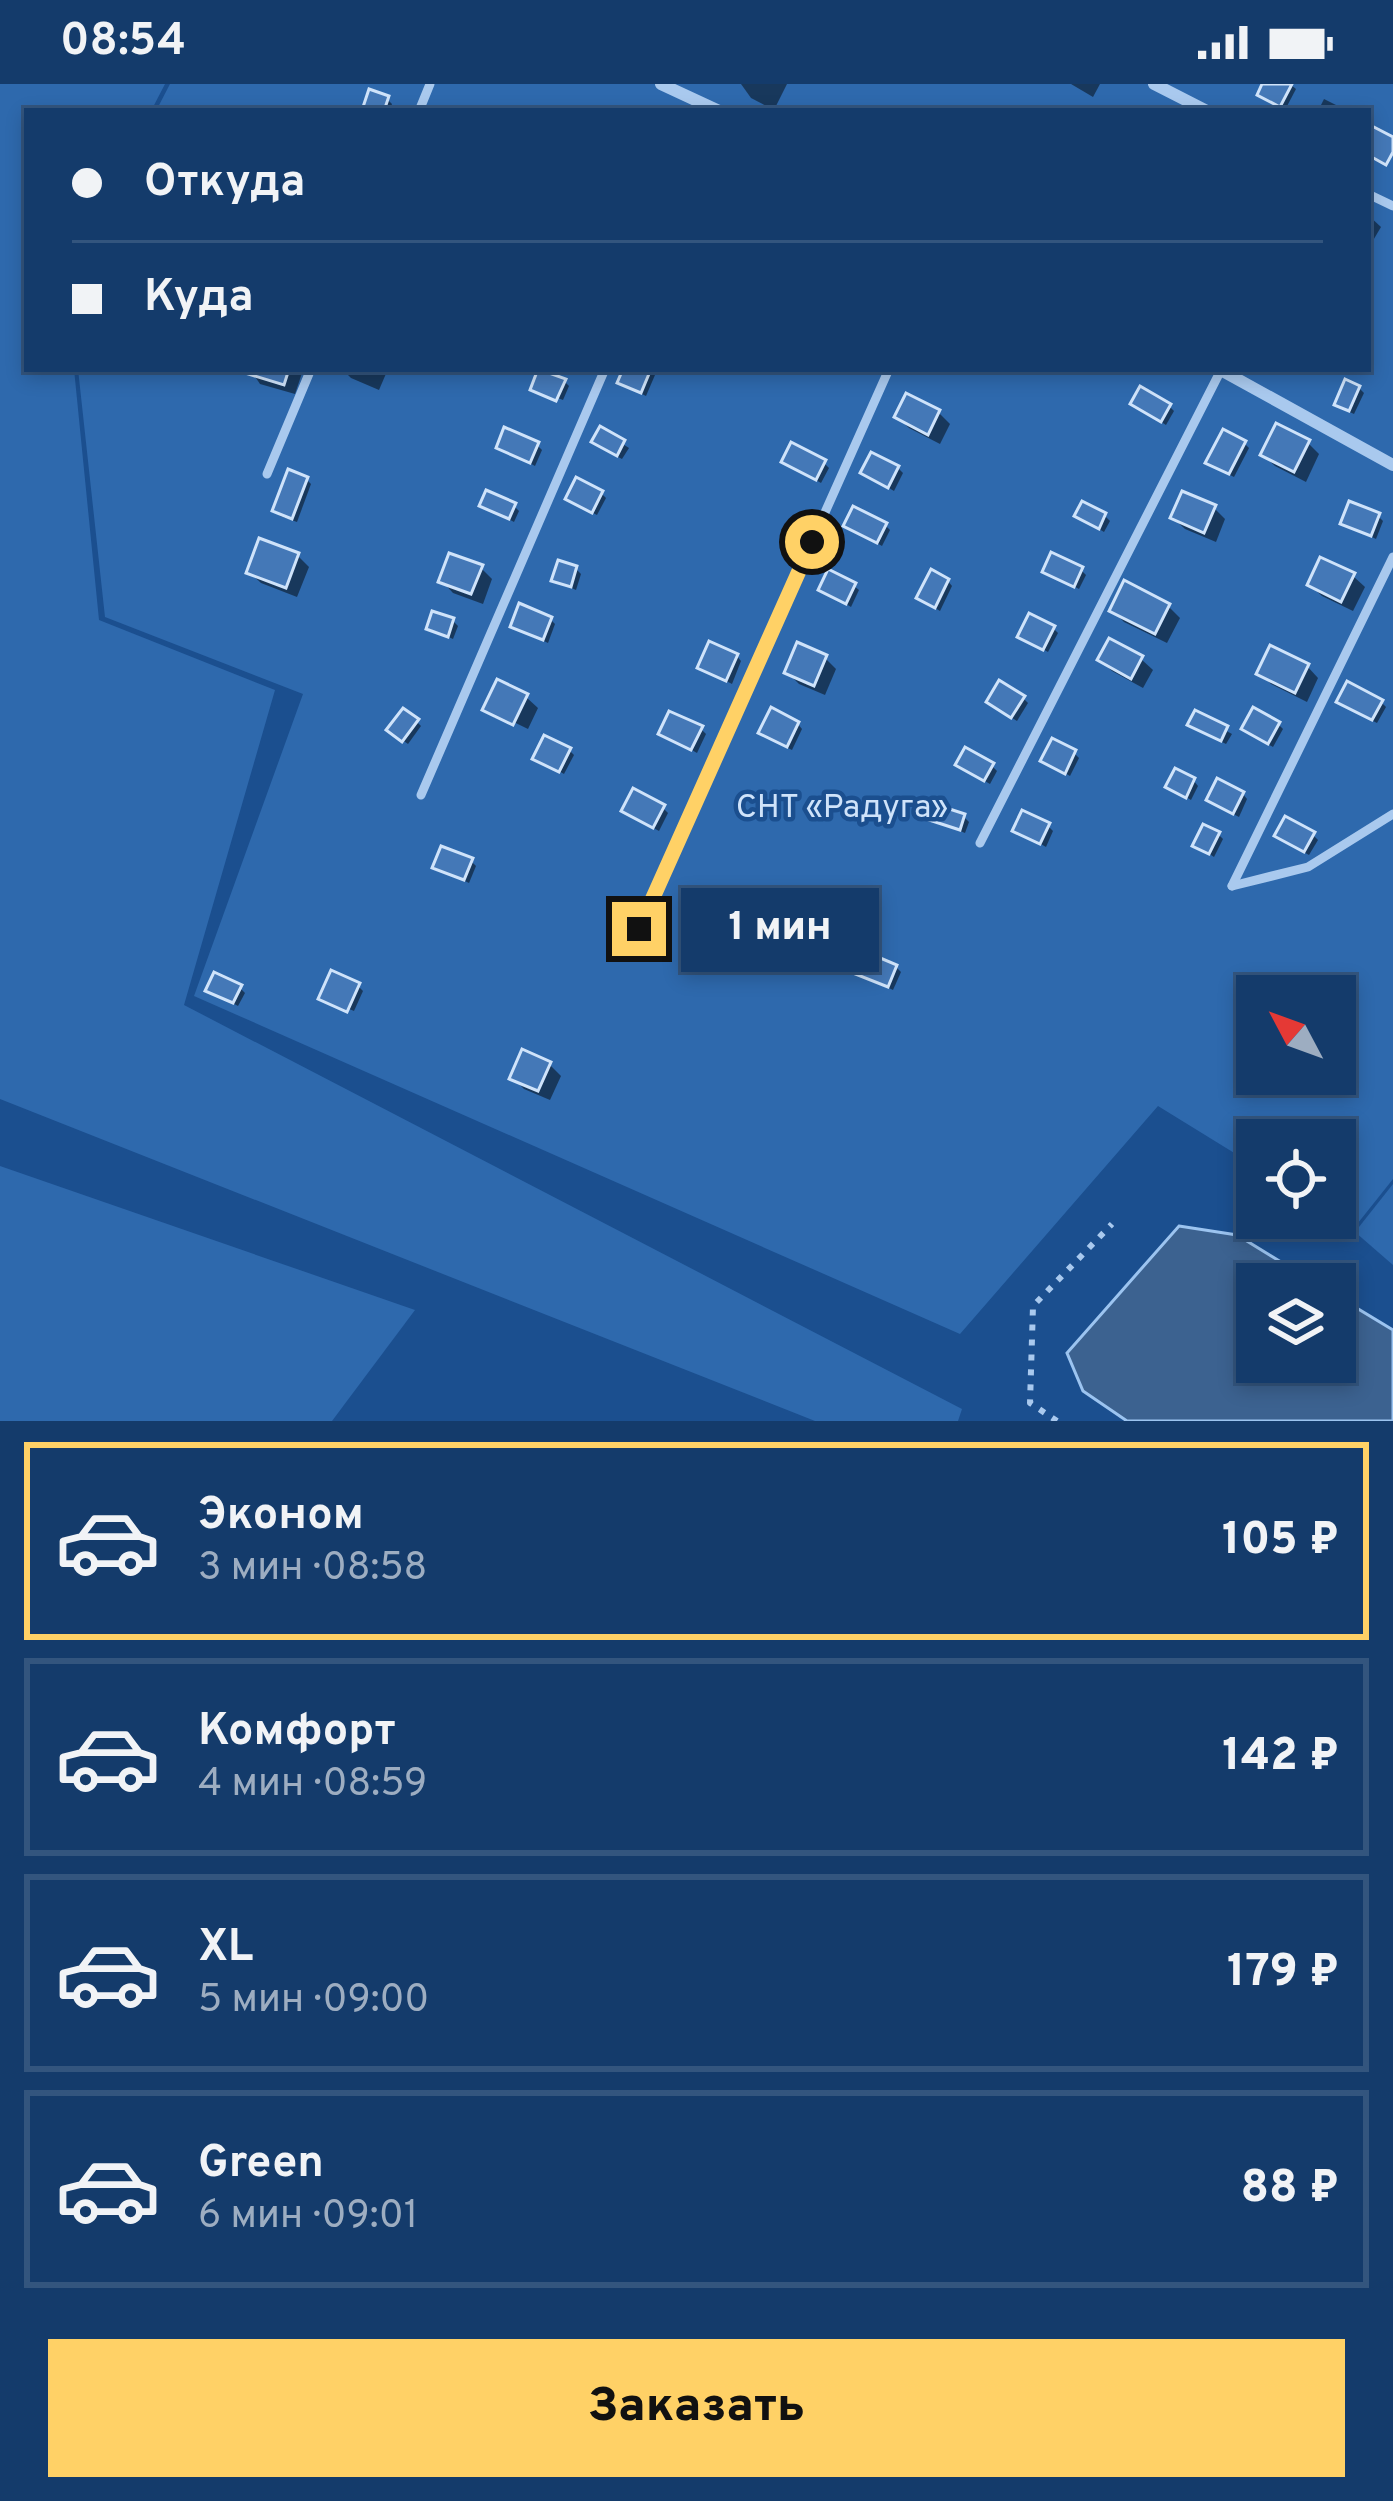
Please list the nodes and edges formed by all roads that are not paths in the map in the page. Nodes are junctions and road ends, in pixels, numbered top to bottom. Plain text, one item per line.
1 (661, 84) edge
2 (1154, 84) edge
3 (711, 108) edge
4 (1201, 108) edge
5 (310, 372) edge
6 (604, 372) edge
7 (888, 372) edge
8 (1218, 372) edge
9 (1225, 372) edge
10 (1393, 466) edge
11 (267, 474) dead end
12 (1393, 557) edge
13 (421, 795) dead end
14 (1393, 814) edge
15 (980, 843) dead end
16 (639, 929) dead end

1 - 3 street
2 - 4 street
5 - 11 lane
6 - 13 lane
7 - 16 lane
8 - 15 lane
9 - 10 street
12 - 14 lane

